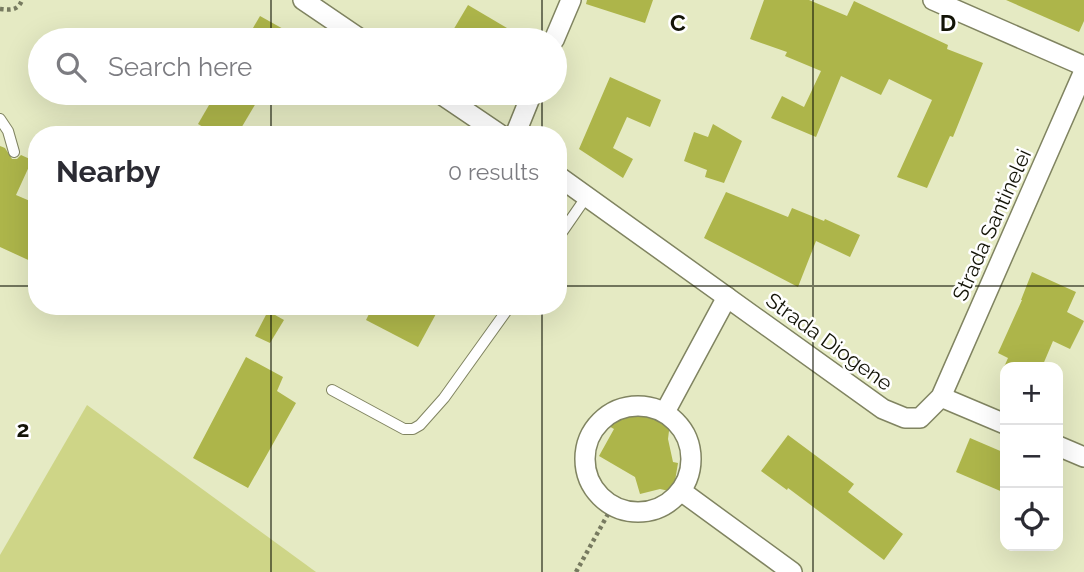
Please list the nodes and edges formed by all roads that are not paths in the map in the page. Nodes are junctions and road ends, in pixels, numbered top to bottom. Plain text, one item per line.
1 (303, 0) edge
2 (571, 0) edge
3 (933, 0) edge
4 (344, 28) edge
5 (559, 28) edge
6 (1084, 68) edge
7 (457, 105) edge
8 (527, 105) edge
9 (0, 119) edge
10 (488, 126) edge
11 (519, 126) edge
12 (15, 152) dead end
13 (567, 182) edge
14 (587, 196) junction
15 (567, 225) edge
16 (727, 297) junction
17 (504, 315) edge
18 (332, 390) dead end
19 (941, 397) junction
20 (665, 412) junction
21 (1000, 422) edge
22 (1063, 448) edge
23 (1084, 457) edge
24 (681, 491) junction
25 (787, 571) edge

1 - 4 street
2 - 5 street
3 - 6 street
6 - 19 street, Strada Santinelei
7 - 10 street
8 - 11 street
9 - 12 lane
13 - 14 street, Strada Diogene
14 - 15 lane
14 - 16 street, Strada Diogene
16 - 19 street, Strada Diogene
16 - 20 street
17 - 18 lane
19 - 21 street
20 - 24 street
20 - 24 street
22 - 23 street
24 - 25 street

